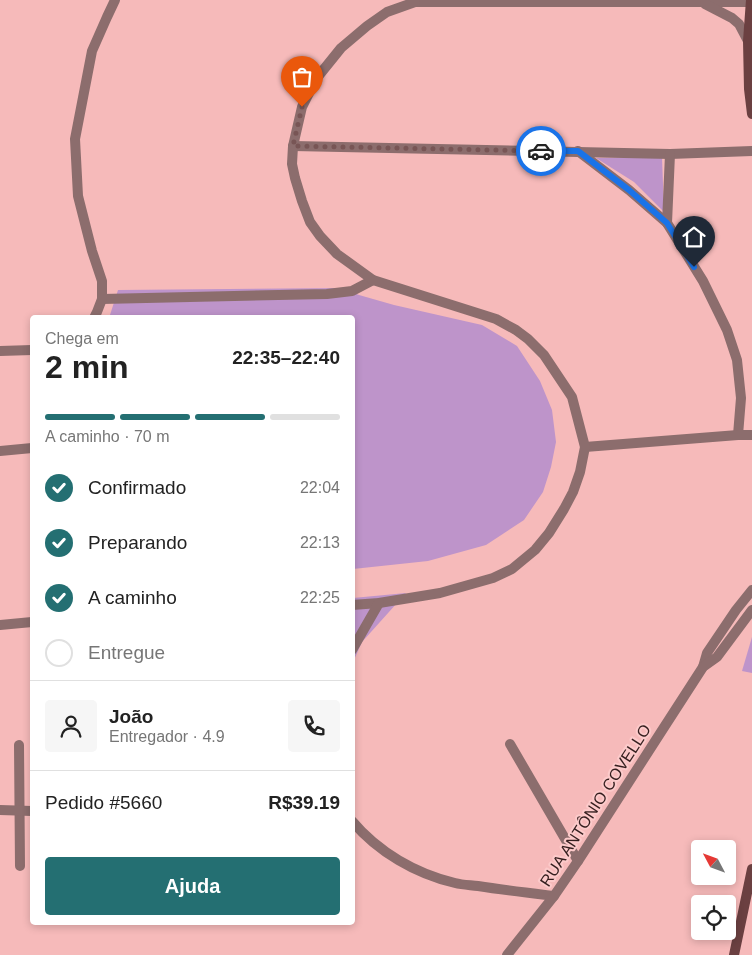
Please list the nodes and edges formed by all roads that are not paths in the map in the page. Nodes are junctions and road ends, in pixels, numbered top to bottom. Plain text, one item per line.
1 (115, 0) edge
2 (415, 1) edge
3 (751, 1) edge
4 (702, 2) junction
5 (748, 41) junction
6 (752, 114) edge
7 (293, 146) junction
8 (578, 151) junction
9 (752, 151) edge
10 (670, 154) junction
11 (667, 223) junction
12 (373, 280) junction
13 (102, 299) junction
14 (96, 315) edge
15 (30, 350) edge
16 (0, 351) edge
17 (738, 435) junction
18 (752, 435) edge
19 (585, 447) junction
20 (30, 448) edge
21 (0, 451) edge
22 (752, 590) edge
23 (379, 602) junction
24 (355, 605) edge
25 (752, 610) edge
26 (30, 622) edge
27 (0, 625) edge
28 (355, 645) edge
29 (704, 668) junction
30 (510, 744) dead end
31 (20, 745) dead end
32 (0, 810) edge
33 (19, 811) junction
34 (30, 811) edge
35 (355, 824) edge
36 (578, 861) junction
37 (20, 866) dead end
38 (752, 870) edge
39 (554, 896) junction
40 (507, 955) edge
41 (734, 955) edge

1 - 13 street
2 - 4 street
2 - 7 street
3 - 4 street
3 - 5 main road
4 - 5 street
5 - 6 main road
7 - 8 street
7 - 12 street
8 - 10 street
8 - 11 street
9 - 10 street
10 - 11 street
11 - 17 street
12 - 13 street
12 - 19 street
13 - 14 street
15 - 16 street
17 - 18 street
17 - 19 street
19 - 23 street
20 - 21 street
22 - 29 street, RUA ANTÔNIO COVELLO
23 - 24 street
23 - 28 street
25 - 29 street, RUA ANTÔNIO COVELLO
26 - 27 street
29 - 36 street, RUA ANTÔNIO COVELLO
30 - 36 street
31 - 33 street
32 - 33 street
33 - 34 street
33 - 37 street
35 - 39 street
36 - 39 street, RUA ANTÔNIO COVELLO
38 - 41 main road
39 - 40 street, RUA ANTÔNIO COVELLO

